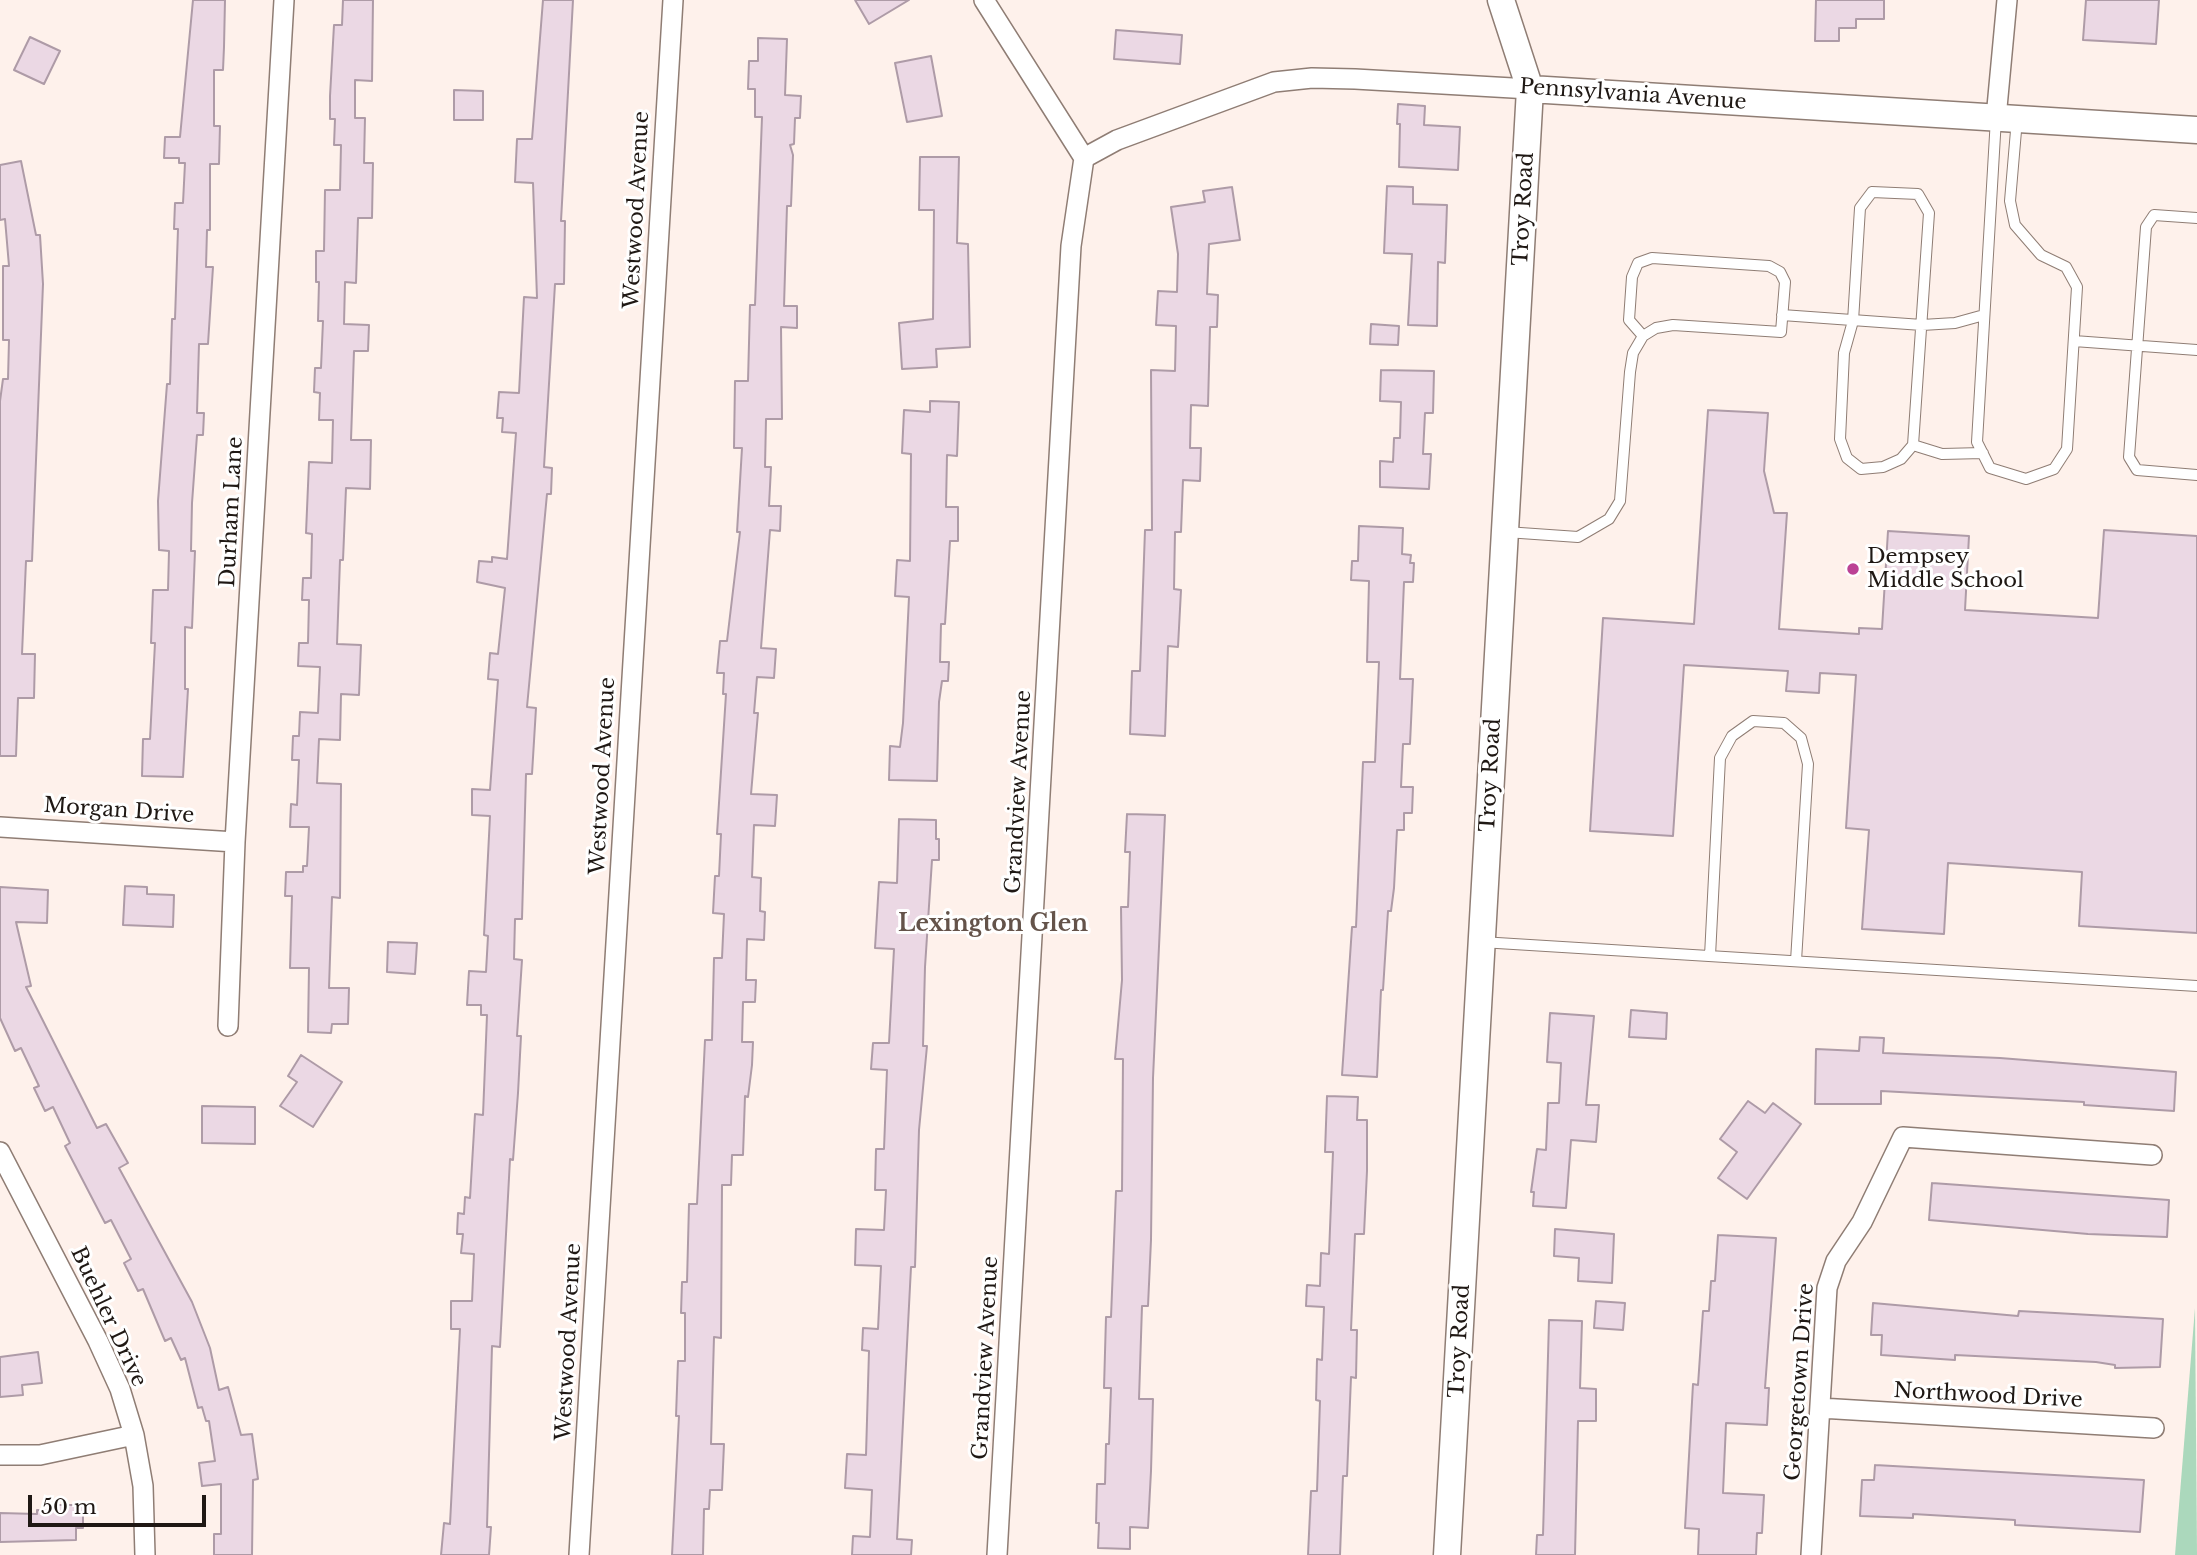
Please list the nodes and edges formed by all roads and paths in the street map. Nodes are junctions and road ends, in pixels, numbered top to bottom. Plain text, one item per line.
1 (284, 0) edge
2 (673, 0) edge
3 (984, 0) edge
4 (1501, 0) edge
5 (2007, 0) edge
6 (1530, 89) junction
7 (2007, 118) junction
8 (2197, 130) edge
9 (1084, 158) junction
10 (2197, 218) edge
11 (1782, 315) junction
12 (1984, 315) junction
13 (1853, 321) junction
14 (1922, 325) junction
15 (1643, 336) junction
16 (2074, 341) junction
17 (2136, 346) junction
18 (2197, 349) edge
19 (1913, 445) junction
20 (1983, 453) junction
21 (2197, 475) edge
22 (1506, 532) junction
23 (0, 827) edge
24 (235, 842) junction
25 (1481, 942) junction
26 (1710, 956) junction
27 (1796, 961) junction
28 (2197, 986) edge
29 (228, 1027) dead end
30 (0, 1152) edge
31 (2152, 1155) dead end
32 (1820, 1408) junction
33 (2154, 1428) dead end
34 (134, 1435) junction
35 (0, 1455) edge
36 (145, 1555) edge
37 (579, 1555) edge
38 (997, 1555) edge
39 (1447, 1555) edge
40 (1811, 1555) edge

1 - 24 street, Durham Lane
2 - 37 street, Westwood Avenue
3 - 9 street
4 - 6 street, Troy Road
5 - 7 street
6 - 7 street, Pennsylvania Avenue
6 - 9 street, Pennsylvania Avenue
6 - 22 street, Troy Road
7 - 8 street, Pennsylvania Avenue
7 - 12 lane
7 - 16 lane
9 - 38 street, Grandview Avenue
10 - 17 lane
11 - 13 lane
11 - 15 lane
11 - 15 lane
12 - 14 lane
12 - 20 lane
13 - 14 lane
13 - 14 lane
13 - 19 lane
14 - 19 lane
15 - 22 lane
16 - 17 lane
16 - 20 lane
17 - 18 lane
17 - 21 lane
19 - 20 lane
22 - 25 street, Troy Road
23 - 24 street, Morgan Drive
24 - 29 street, Durham Lane
25 - 26 lane
25 - 39 street, Troy Road
26 - 27 lane
26 - 27 lane
27 - 28 lane
30 - 34 street, Buehler Drive
31 - 32 street, Georgetown Drive
32 - 33 street, Northwood Drive
32 - 40 street, Georgetown Drive
34 - 35 street
34 - 36 street, Buehler Drive

